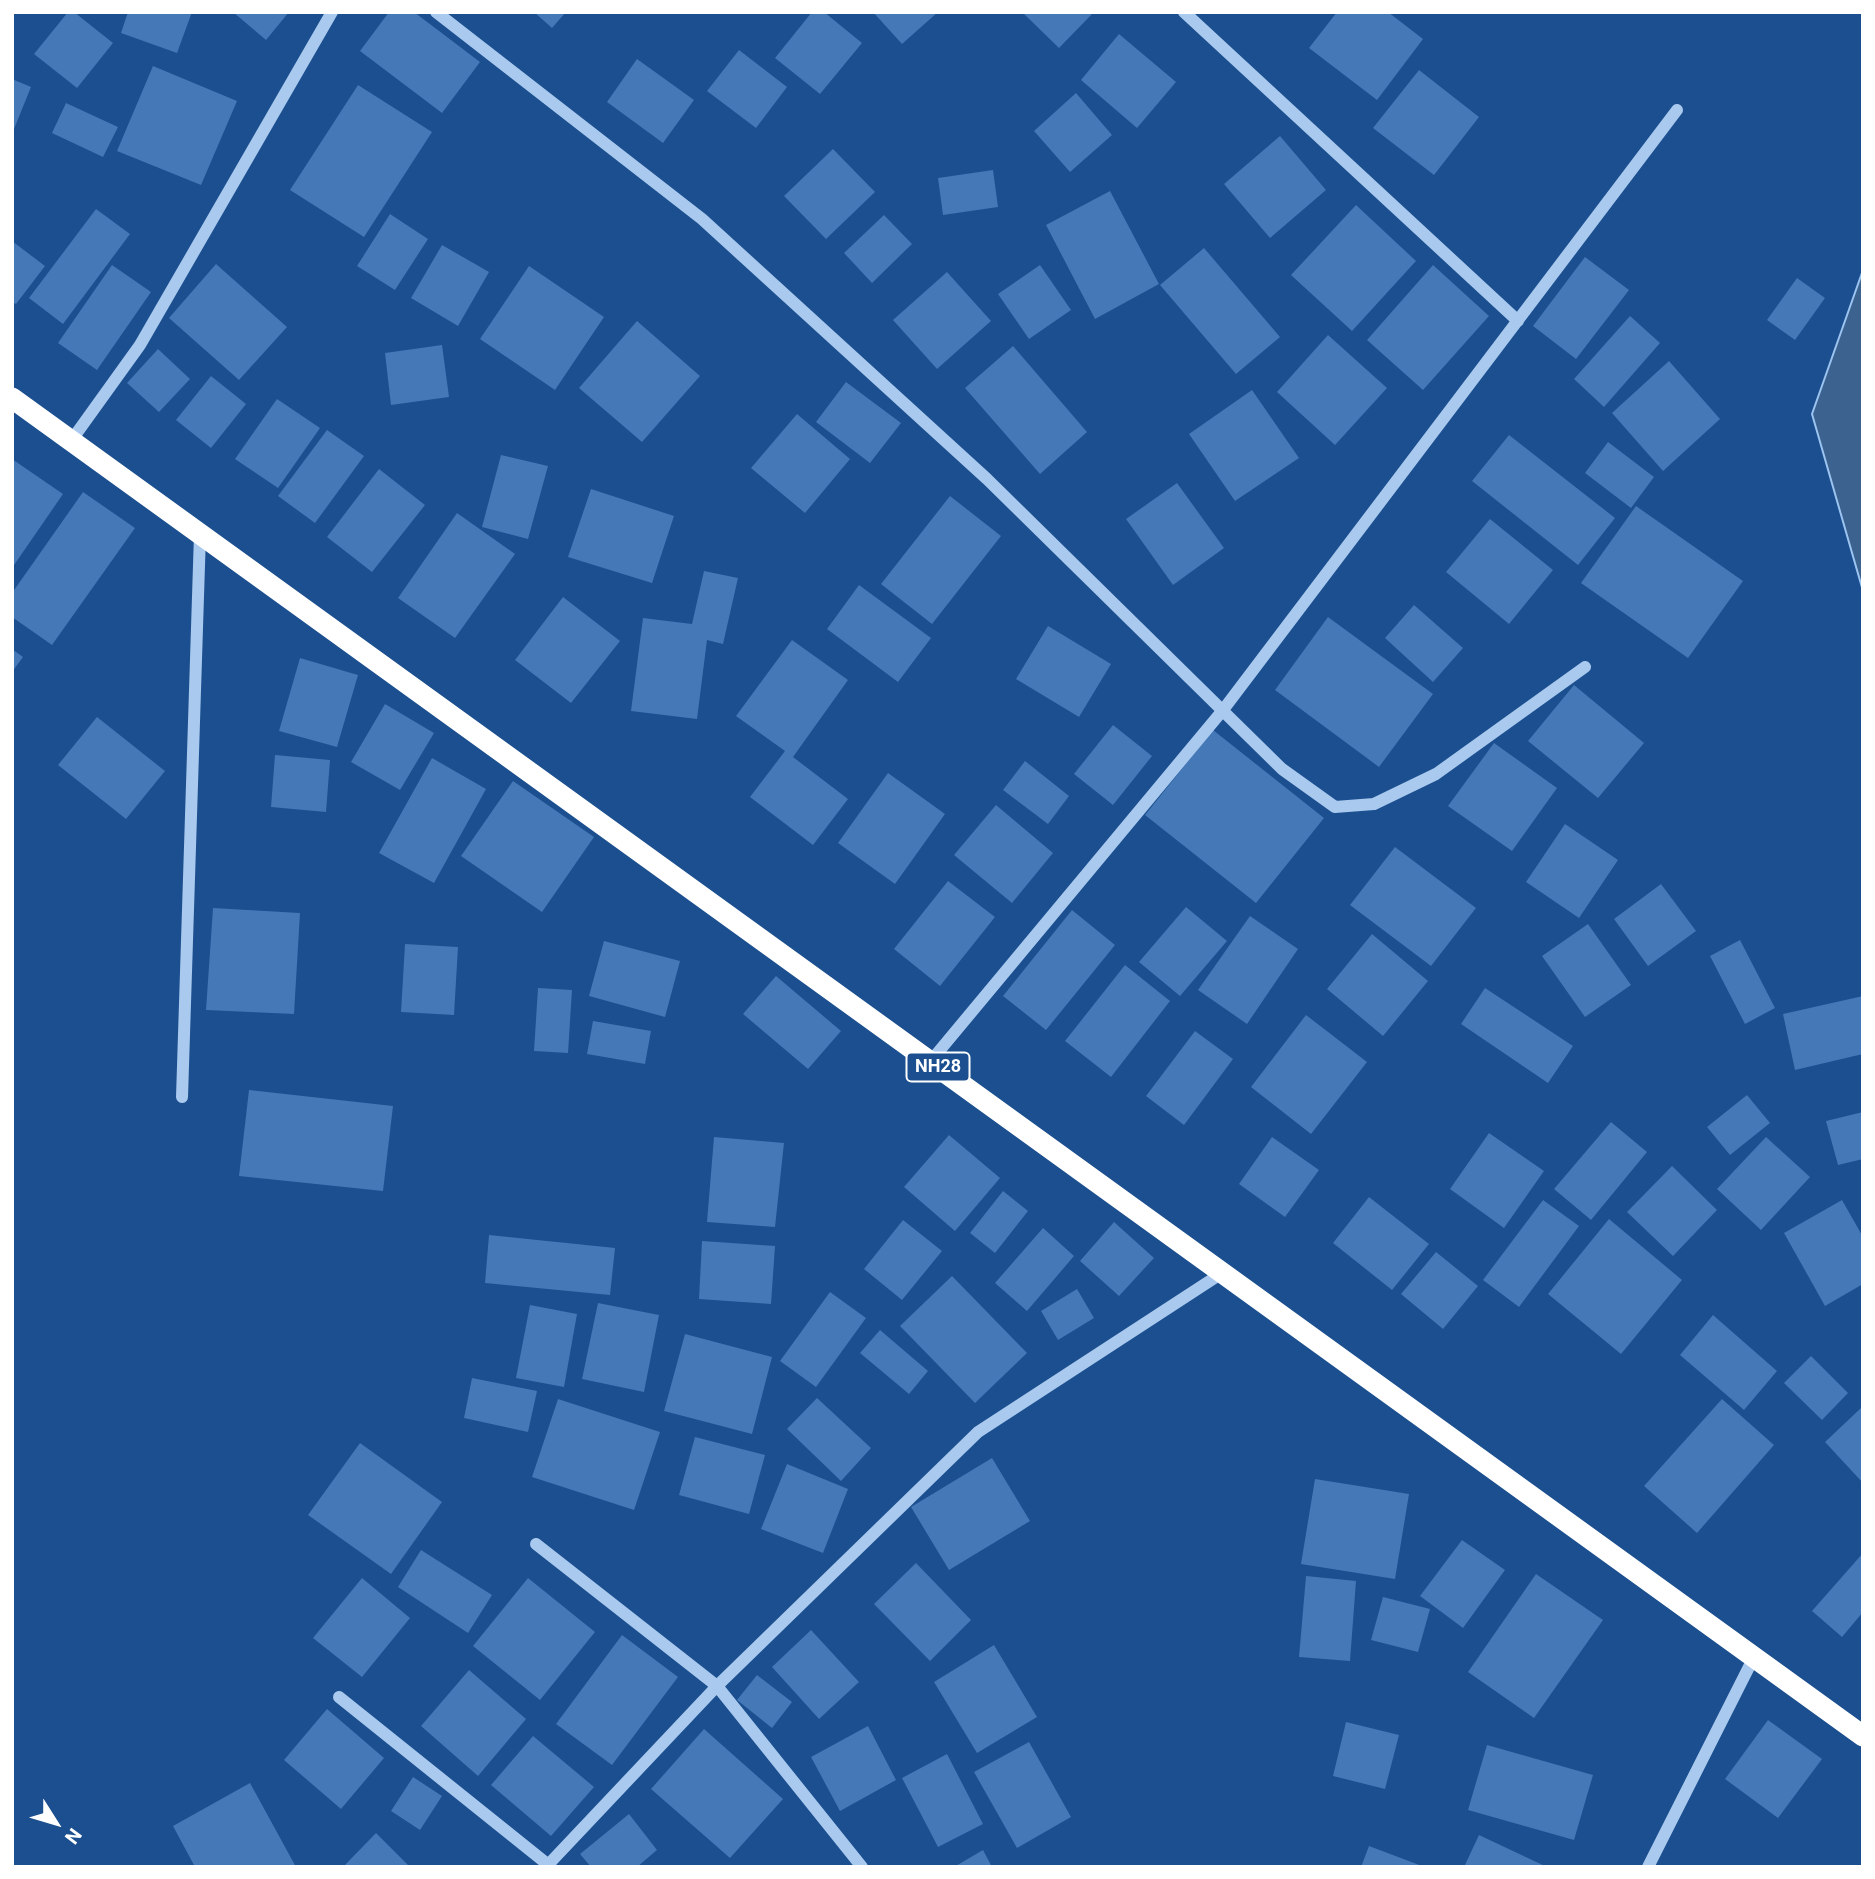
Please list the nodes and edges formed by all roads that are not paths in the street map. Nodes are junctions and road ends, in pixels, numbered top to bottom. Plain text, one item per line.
1 (332, 12) edge
2 (436, 12) edge
3 (1184, 12) edge
4 (1677, 110) dead end
5 (1518, 321) junction
6 (12, 398) edge
7 (71, 441) junction
8 (200, 534) junction
9 (1586, 667) dead end
10 (1223, 710) junction
11 (930, 1062) junction
12 (182, 1097) dead end
13 (1222, 1273) junction
14 (536, 1544) dead end
15 (1754, 1657) junction
16 (717, 1686) junction
17 (340, 1697) dead end
18 (1863, 1737) edge
19 (549, 1866) edge
20 (862, 1867) edge
21 (1648, 1867) edge

1 - 7 street
2 - 10 street
3 - 5 street
4 - 5 street
5 - 10 street
6 - 7 highway, NH28
7 - 8 highway, NH28
8 - 11 highway, NH28
8 - 12 street
9 - 10 street
10 - 11 street
11 - 13 highway, NH28
13 - 15 highway, NH28
13 - 16 street
14 - 16 street
15 - 18 highway, NH28
15 - 21 street
16 - 19 street
16 - 20 street
17 - 19 street

